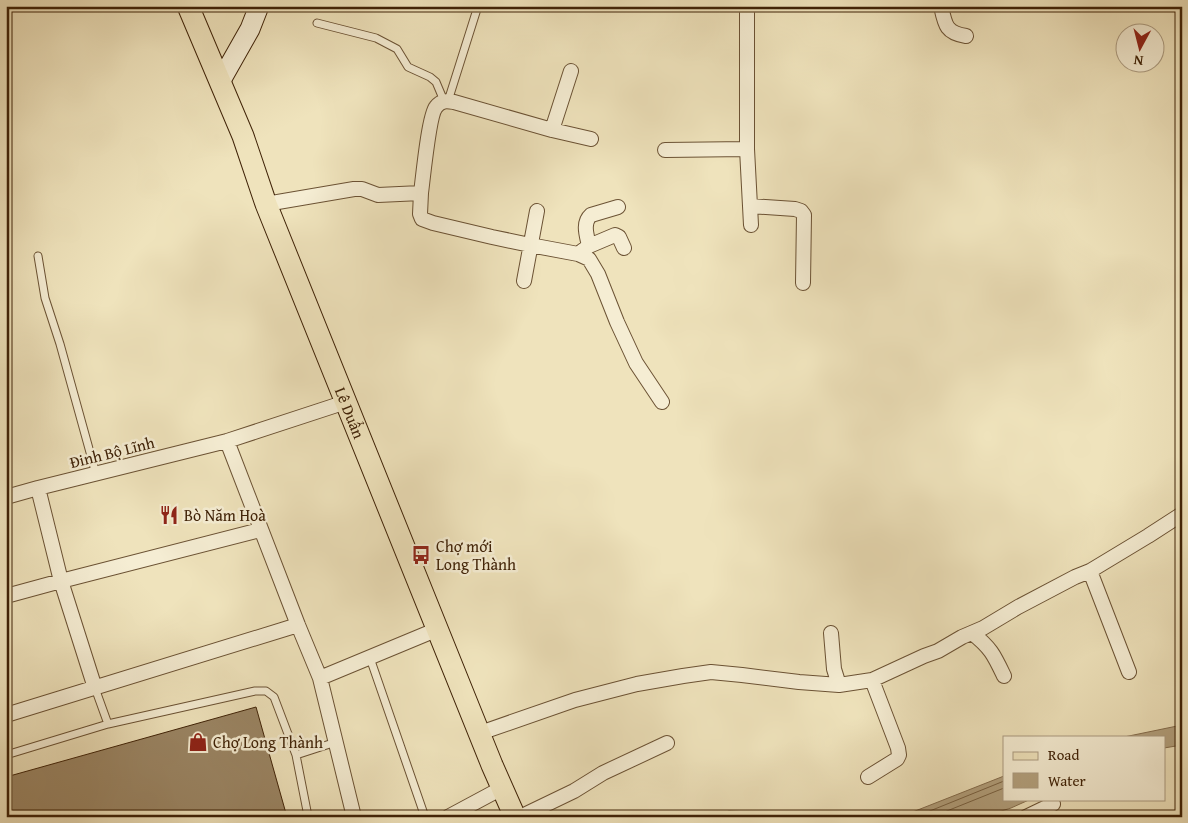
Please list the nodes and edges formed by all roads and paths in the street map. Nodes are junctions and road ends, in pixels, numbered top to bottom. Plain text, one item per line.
1 (188, 6) edge
2 (259, 6) edge
3 (478, 6) edge
4 (747, 6) edge
5 (941, 6) edge
6 (316, 23) dead end
7 (966, 36) dead end
8 (571, 71) dead end
9 (220, 82) junction
10 (446, 101) junction
11 (552, 130) junction
12 (591, 139) dead end
13 (747, 149) junction
14 (665, 150) dead end
15 (421, 193) junction
16 (266, 204) junction
17 (750, 206) junction
18 (618, 207) dead end
19 (536, 211) dead end
20 (750, 225) dead end
21 (530, 245) junction
22 (624, 248) dead end
23 (584, 250) junction
24 (38, 256) dead end
25 (524, 281) dead end
26 (803, 283) dead end
27 (346, 402) junction
28 (662, 402) dead end
29 (227, 441) junction
30 (96, 474) junction
31 (38, 488) junction
32 (6, 497) edge
33 (1182, 514) edge
34 (260, 530) junction
35 (1090, 571) junction
36 (61, 580) junction
37 (6, 596) edge
38 (298, 625) junction
39 (438, 629) junction
40 (972, 633) junction
41 (831, 634) dead end
42 (370, 658) junction
43 (1129, 672) dead end
44 (1004, 676) dead end
45 (320, 678) junction
46 (872, 680) junction
47 (839, 685) junction
48 (95, 688) junction
49 (6, 715) edge
50 (108, 724) junction
51 (480, 733) junction
52 (336, 742) junction
53 (667, 743) dead end
54 (6, 755) edge
55 (296, 755) junction
56 (868, 777) dead end
57 (502, 788) junction
58 (1053, 804) dead end
59 (306, 817) edge
60 (354, 817) edge
61 (424, 817) edge
62 (448, 817) edge
63 (515, 817) edge
64 (520, 817) edge
65 (1026, 817) edge

1 - 9 main road, Lê Duẩn
2 - 9 main road
3 - 10 lane
4 - 13 street
5 - 7 street
6 - 10 lane
8 - 11 street
9 - 16 main road, Lê Duẩn
10 - 11 street
10 - 15 street
11 - 12 street
13 - 14 street
13 - 17 street
15 - 16 street
15 - 21 street
16 - 27 main road, Lê Duẩn
17 - 20 street
17 - 26 street
18 - 23 street
19 - 21 street
21 - 23 street
21 - 25 street
22 - 23 street
23 - 28 street
24 - 30 lane
27 - 29 street, Đinh Bộ Lĩnh
27 - 39 main road, Lê Duẩn
29 - 30 street, Đinh Bộ Lĩnh
29 - 34 street
30 - 31 street, Đinh Bộ Lĩnh
31 - 32 street, Đinh Bộ Lĩnh
31 - 36 street
33 - 35 street
34 - 36 street
34 - 38 street
35 - 40 street
35 - 43 street
36 - 37 street
36 - 48 street
38 - 45 street
38 - 48 street
39 - 42 street
39 - 51 main road, Lê Duẩn
40 - 44 street
40 - 46 street
41 - 47 street
42 - 45 street
42 - 61 lane
45 - 52 street
46 - 47 street
46 - 56 street
47 - 51 street
48 - 49 street
48 - 50 lane
50 - 54 lane
50 - 55 lane
51 - 57 main road, Lê Duẩn
52 - 55 lane
52 - 60 street
53 - 64 street
55 - 59 lane
57 - 62 street
57 - 63 main road, Lê Duẩn
58 - 65 street

